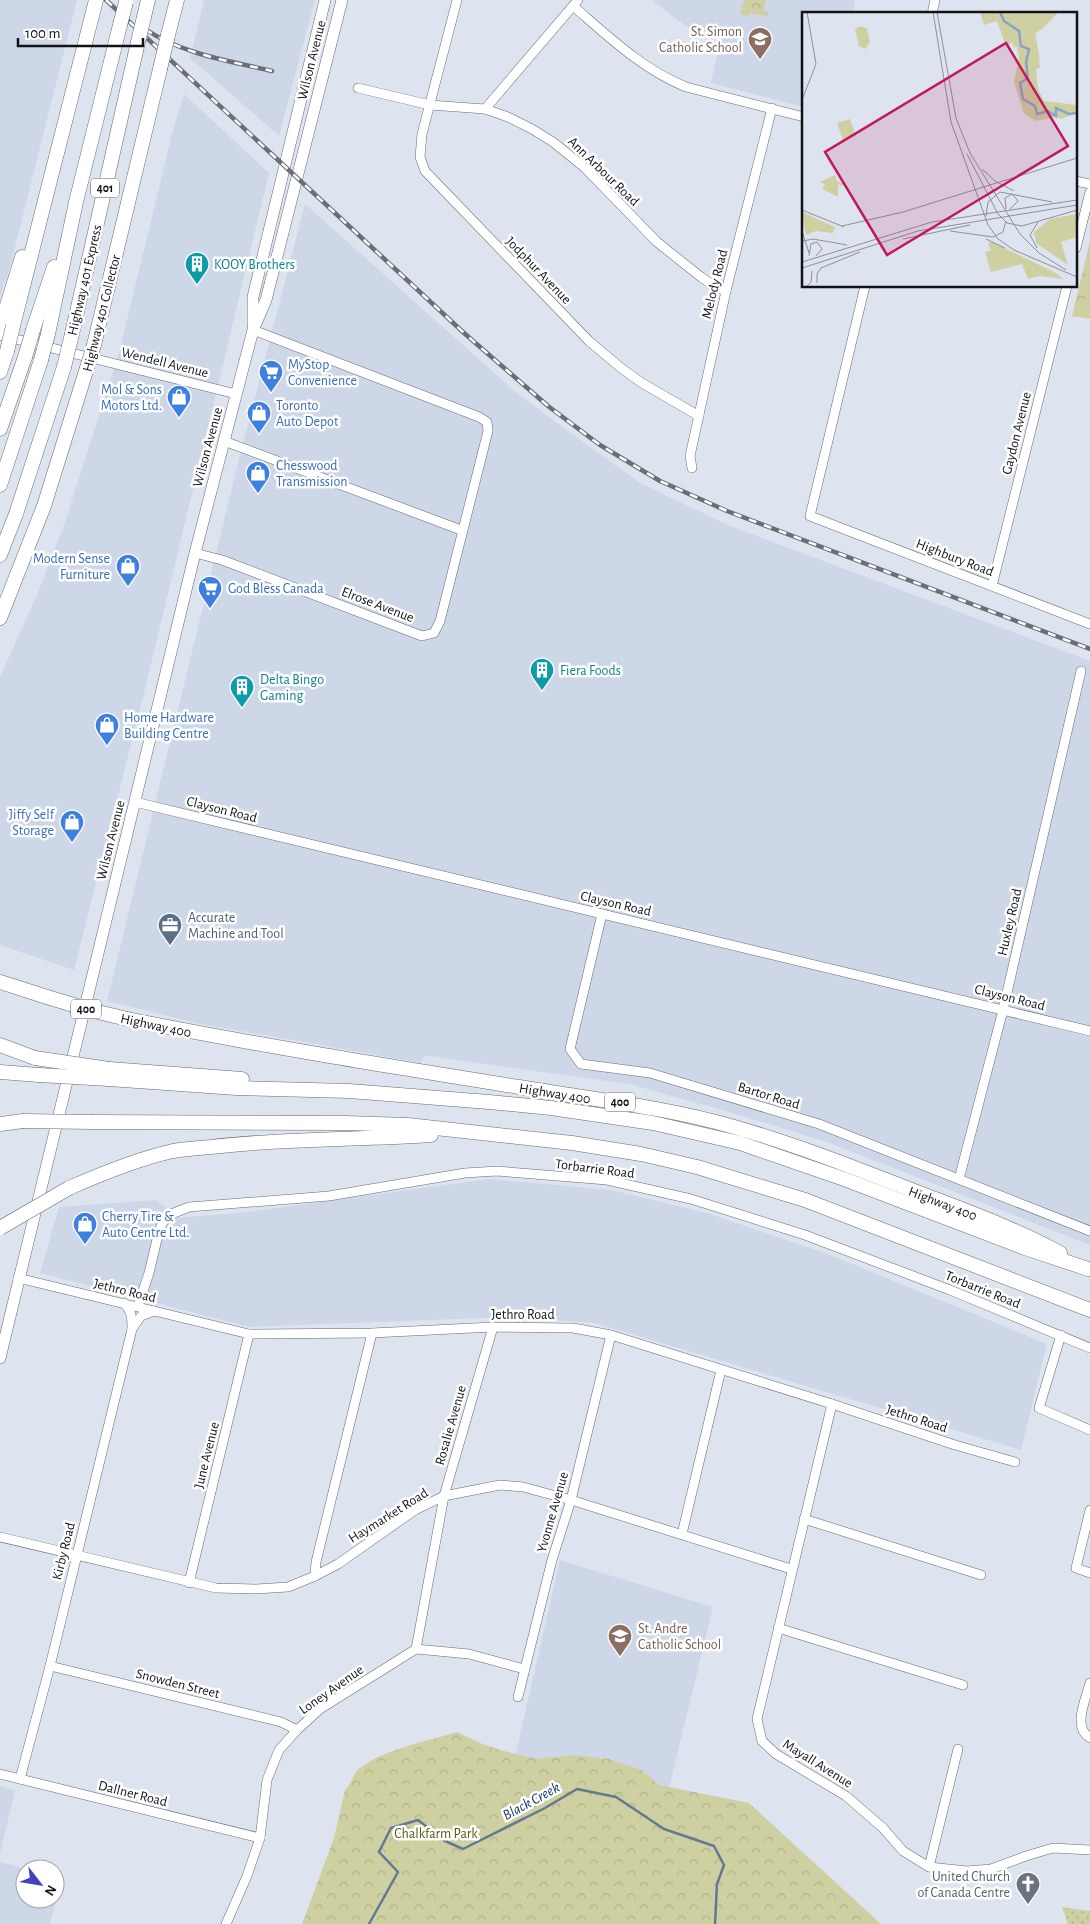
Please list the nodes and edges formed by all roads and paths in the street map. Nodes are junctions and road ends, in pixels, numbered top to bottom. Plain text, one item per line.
1 (148, 0) edge
2 (177, 0) edge
3 (325, 0) edge
4 (342, 0) edge
5 (457, 0) edge
6 (126, 1) edge
7 (95, 2) edge
8 (576, 3) edge
9 (358, 88) dead end
10 (430, 105) junction
11 (486, 108) junction
12 (772, 108) junction
13 (802, 116) edge
14 (1090, 192) edge
15 (76, 202) junction
16 (1078, 240) edge
17 (866, 288) edge
18 (1066, 288) edge
19 (726, 291) junction
20 (4, 328) edge
21 (253, 330) junction
22 (0, 372) edge
23 (236, 394) junction
24 (699, 416) junction
25 (0, 429) edge
26 (224, 442) junction
27 (692, 468) dead end
28 (0, 485) edge
29 (461, 530) junction
30 (195, 553) junction
31 (0, 555) edge
32 (992, 586) junction
33 (0, 618) edge
34 (1090, 624) edge
35 (1081, 671) dead end
36 (135, 802) junction
37 (602, 914) junction
38 (0, 982) edge
39 (1003, 1010) junction
40 (1090, 1031) edge
41 (0, 1044) edge
42 (0, 1072) edge
43 (109, 1074) junction
44 (0, 1119) edge
45 (23, 1121) junction
46 (0, 1124) edge
47 (467, 1132) junction
48 (959, 1179) junction
49 (0, 1228) edge
50 (1090, 1231) edge
51 (1089, 1270) edge
52 (18, 1278) junction
53 (124, 1303) junction
54 (138, 1306) junction
55 (1090, 1310) edge
56 (154, 1311) junction
57 (493, 1327) junction
58 (132, 1330) junction
59 (372, 1333) junction
60 (249, 1334) junction
61 (611, 1335) junction
62 (1061, 1335) junction
63 (1090, 1348) edge
64 (0, 1358) edge
65 (721, 1370) junction
66 (832, 1404) junction
67 (1090, 1430) edge
68 (1015, 1462) dead end
69 (444, 1496) junction
70 (571, 1500) junction
71 (1090, 1510) edge
72 (804, 1519) junction
73 (682, 1534) junction
74 (0, 1537) edge
75 (77, 1555) junction
76 (791, 1569) junction
77 (1090, 1573) edge
78 (981, 1575) dead end
79 (315, 1576) junction
80 (189, 1582) junction
81 (778, 1628) junction
82 (416, 1649) junction
83 (50, 1666) junction
84 (524, 1669) junction
85 (1090, 1683) edge
86 (963, 1685) dead end
87 (518, 1697) dead end
88 (297, 1730) junction
89 (1090, 1738) edge
90 (958, 1749) dead end
91 (0, 1774) edge
92 (20, 1779) junction
93 (260, 1838) junction
94 (1090, 1850) edge
95 (929, 1867) junction
96 (226, 1924) edge

1 - 31 highway, Highway 401 Express / 401, bridge
2 - 33 highway, Highway 401 Collector / 401, bridge
3 - 21 main road, Wilson Avenue
4 - 21 main road, Wilson Avenue
5 - 10 street, Jodphur Avenue
6 - 15 highway, Highway 401 Express / 401, bridge
7 - 20 highway
8 - 11 street
8 - 12 street
9 - 10 street, Ann Arbour Road
10 - 11 street, Ann Arbour Road
10 - 24 street, Jodphur Avenue
11 - 19 street, Ann Arbour Road
12 - 13 street
12 - 19 street, Melody Road
14 - 16 street
15 - 25 highway, bridge
15 - 28 highway, Highway 401 Express / 401, bridge
17 - 32 street, Highbury Road
18 - 32 street, Gaydon Avenue
19 - 24 street, Melody Road
20 - 22 highway, bridge
20 - 23 street, Wendell Avenue
21 - 23 main road, Wilson Avenue
21 - 29 street
23 - 26 main road, Wilson Avenue
24 - 27 street, Melody Road
26 - 29 street
26 - 30 main road, Wilson Avenue
29 - 30 street, Elrose Avenue
30 - 36 main road, Wilson Avenue
32 - 34 street, Highbury Road
35 - 39 street, Huxley Road
36 - 37 street, Clayson Road
36 - 52 main road, Wilson Avenue
37 - 39 street, Clayson Road
37 - 48 street, Bartor Road
38 - 51 highway, Highway 400 / 400, bridge
39 - 40 street, Clayson Road
39 - 48 street, Huxley Road
41 - 43 highway, bridge
42 - 43 highway, bridge
43 - 51 highway
44 - 45 highway
45 - 46 highway
45 - 47 highway, bridge
47 - 49 highway, bridge
47 - 55 highway
48 - 50 street, Bartor Road
52 - 53 street, Jethro Road
52 - 64 main road, Wilson Avenue
53 - 54 street, Jethro Road
53 - 58 street, Kirby Road
54 - 56 street, Jethro Road
54 - 62 street, Torbarrie Road
56 - 58 street
56 - 60 street, Jethro Road
57 - 59 street, Jethro Road
57 - 61 street, Jethro Road
57 - 69 street, Rosalie Avenue
58 - 75 street, Kirby Road
59 - 60 street, Jethro Road
59 - 79 street
60 - 80 street, June Avenue
61 - 65 street, Jethro Road
61 - 70 street, Yvonne Avenue
62 - 63 street, Torbarrie Road
62 - 67 street
65 - 66 street, Jethro Road
65 - 73 street
66 - 68 street, Jethro Road
66 - 72 street, Mayall Avenue
69 - 70 street, Haymarket Road
69 - 79 street, Haymarket Road
69 - 82 street, Rosalie Avenue
70 - 73 street, Haymarket Road
70 - 84 street, Yvonne Avenue
71 - 77 street
72 - 76 street, Mayall Avenue
72 - 78 street
73 - 76 street, Haymarket Road
74 - 75 street, Haymarket Road
75 - 80 street, Haymarket Road
75 - 83 street, Kirby Road
76 - 81 street, Mayall Avenue
79 - 80 street, Haymarket Road
81 - 86 street
81 - 95 street, Mayall Avenue
82 - 84 street
82 - 88 street, Loney Avenue
83 - 88 street, Snowden Street
83 - 92 street, Kirby Road
84 - 87 street, Yvonne Avenue
85 - 89 street
88 - 93 street, Loney Avenue
90 - 95 street
91 - 92 street, Dallner Road
92 - 93 street, Dallner Road
93 - 96 street, Loney Avenue
94 - 95 street, Mayall Avenue

